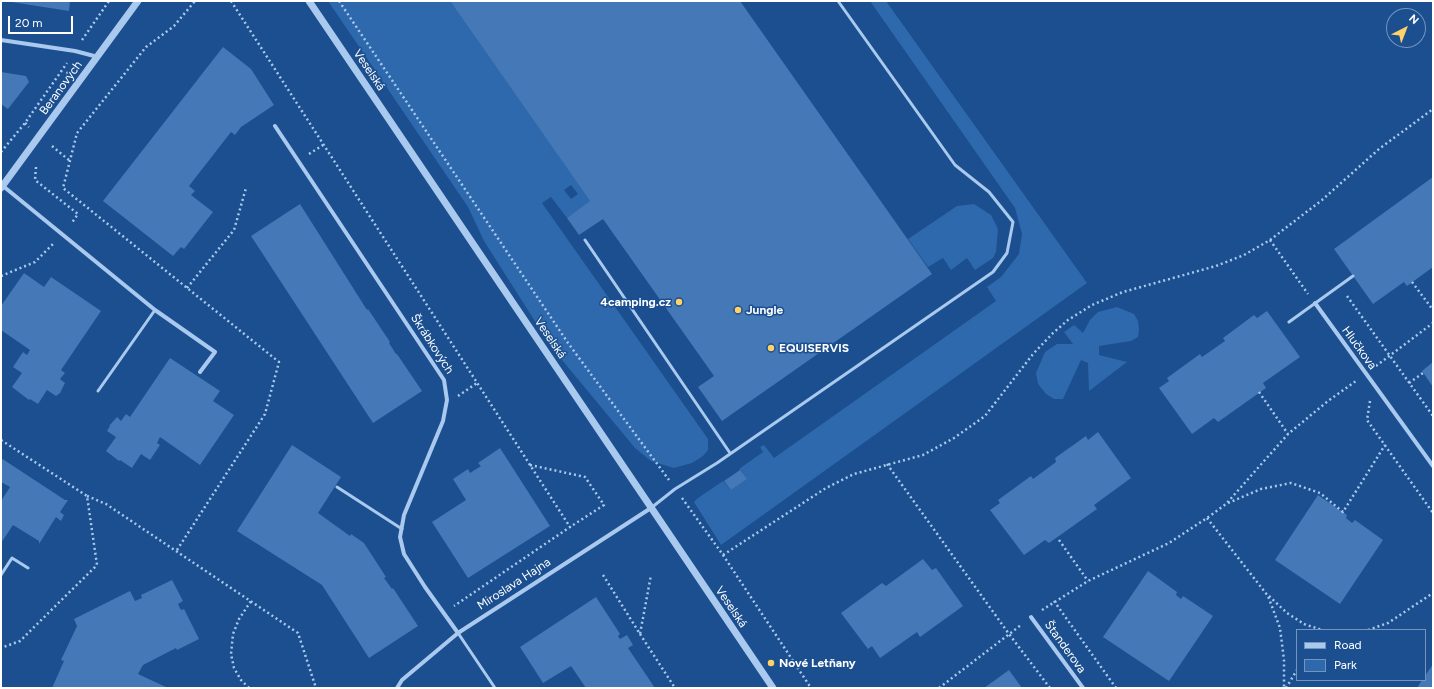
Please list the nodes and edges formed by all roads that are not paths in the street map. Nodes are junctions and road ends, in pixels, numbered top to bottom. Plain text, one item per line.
1 (138, 1) edge
2 (309, 1) edge
3 (838, 1) edge
4 (1, 40) edge
5 (98, 57) junction
6 (275, 126) dead end
7 (2, 187) edge
8 (585, 240) dead end
9 (1353, 276) dead end
10 (1314, 303) junction
11 (155, 310) junction
12 (1289, 322) dead end
13 (200, 372) dead end
14 (98, 391) dead end
15 (730, 453) junction
16 (1433, 466) edge
17 (337, 487) dead end
18 (651, 508) junction
19 (402, 529) junction
20 (28, 568) dead end
21 (1, 575) edge
22 (1031, 617) road end
23 (458, 633) junction
24 (397, 688) edge
25 (495, 688) edge
26 (773, 688) edge
27 (1083, 688) edge

1 - 5 street, Beranových
2 - 18 street, Veselská
3 - 15 lane
4 - 5 street
5 - 7 street, Beranových
6 - 19 street, Škrábkových
7 - 11 street
8 - 15 lane
9 - 10 lane
10 - 12 lane
10 - 16 street, Hlučkova
11 - 13 street
11 - 14 lane
15 - 18 lane
17 - 19 lane
18 - 23 street, Miroslava Hajna
18 - 26 street, Veselská
19 - 23 street, Škrábkových
20 - 21 lane
22 - 27 street, Štanderova
23 - 24 street, Miroslava Hajna
23 - 25 lane

